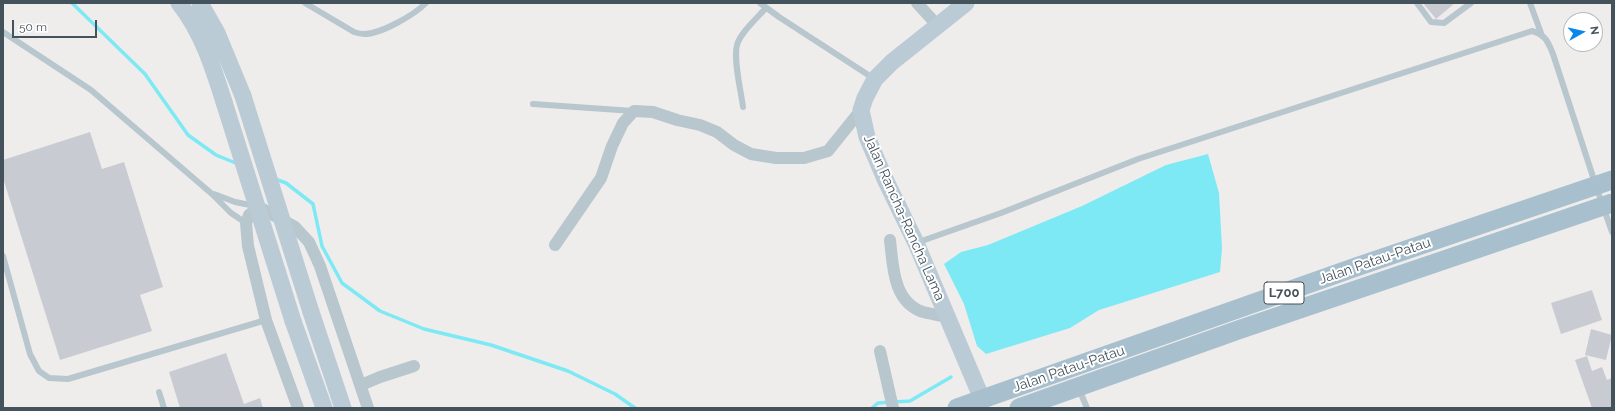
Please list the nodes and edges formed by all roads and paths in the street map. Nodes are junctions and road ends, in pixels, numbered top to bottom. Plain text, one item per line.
1 (179, 3) edge
2 (200, 3) edge
3 (305, 3) edge
4 (426, 3) edge
5 (760, 3) edge
6 (917, 3) edge
7 (966, 3) edge
8 (1417, 3) edge
9 (1471, 3) edge
10 (1530, 3) edge
11 (766, 8) junction
12 (938, 26) junction
13 (3, 32) edge
14 (1541, 34) junction
15 (875, 79) junction
16 (533, 104) dead end
17 (743, 107) dead end
18 (861, 110) junction
19 (634, 112) junction
20 (1604, 183) edge
21 (212, 194) junction
22 (1607, 204) edge
23 (259, 207) junction
24 (246, 223) junction
25 (1612, 232) edge
26 (890, 240) dead end
27 (916, 243) junction
28 (555, 245) dead end
29 (3, 256) edge
30 (947, 317) junction
31 (266, 320) junction
32 (880, 351) dead end
33 (414, 366) dead end
34 (360, 385) junction
35 (1078, 388) junction
36 (158, 392) dead end
37 (982, 399) junction
38 (164, 408) edge
39 (298, 408) edge
40 (324, 408) edge
41 (343, 408) edge
42 (368, 408) edge
43 (893, 408) edge
44 (957, 408) edge
45 (1019, 408) edge
46 (1088, 408) edge

1 - 40 street, bridge
2 - 41 street, bridge
3 - 4 lane
5 - 11 lane
6 - 12 street
7 - 12 street
8 - 9 lane
10 - 14 lane
11 - 15 lane
11 - 17 lane
12 - 15 street
13 - 21 lane
14 - 20 lane
14 - 27 lane
15 - 18 street
16 - 19 lane
18 - 19 street
18 - 27 street, Jalan Rancha-Rancha Lama
19 - 28 street
20 - 22 lane
20 - 37 main road, Jalan Patau-Patau / L700
21 - 23 lane
21 - 24 lane
22 - 25 lane
22 - 35 main road, Jalan Patau-Patau / L700
23 - 24 street
23 - 34 street
24 - 31 street
26 - 30 street
27 - 30 street, Jalan Rancha-Rancha Lama
29 - 31 lane
30 - 37 street, Jalan Rancha-Rancha Lama
31 - 39 street
32 - 43 street
33 - 34 street
34 - 42 street
35 - 45 main road, Jalan Patau-Patau / L700
35 - 46 lane
36 - 38 lane
37 - 44 main road, Jalan Patau-Patau / L700

